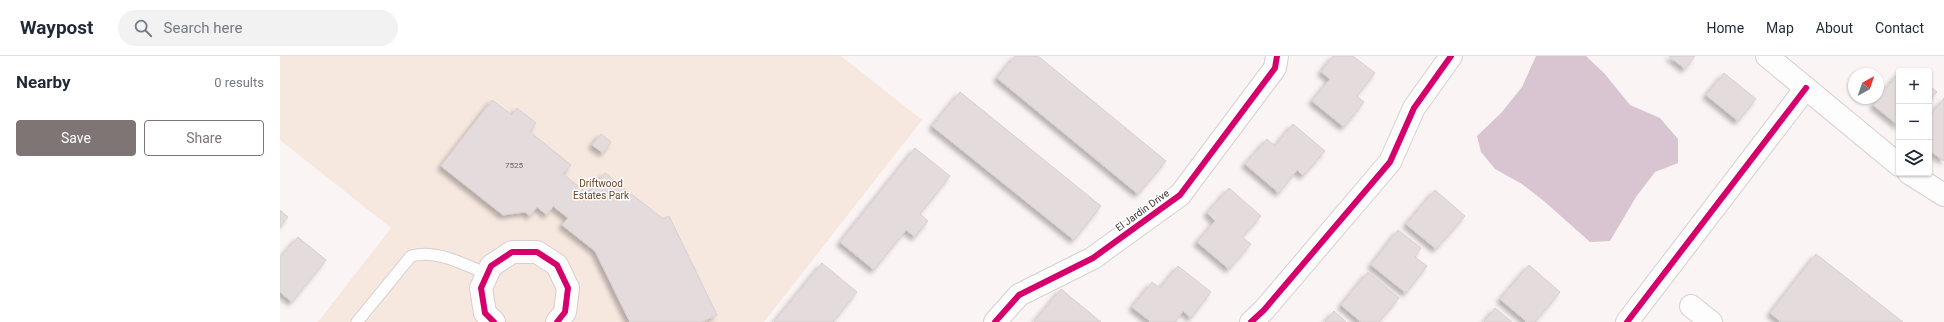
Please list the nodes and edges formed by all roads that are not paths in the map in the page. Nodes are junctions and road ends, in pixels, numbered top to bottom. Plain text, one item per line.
1 (1277, 56) edge
2 (1451, 56) edge
3 (1767, 56) edge
4 (1806, 88) junction
5 (1896, 162) edge
6 (1914, 176) edge
7 (1944, 195) edge
8 (488, 274) junction
9 (1691, 306) dead end
10 (357, 322) edge
11 (494, 322) edge
12 (557, 322) edge
13 (995, 322) edge
14 (1251, 322) edge
15 (1627, 322) edge
16 (1711, 322) edge

1 - 13 street, El Jardin Drive
2 - 14 street
3 - 4 street
4 - 5 street
4 - 15 street
6 - 7 street
8 - 10 lane
8 - 11 street
8 - 12 street
9 - 16 street

